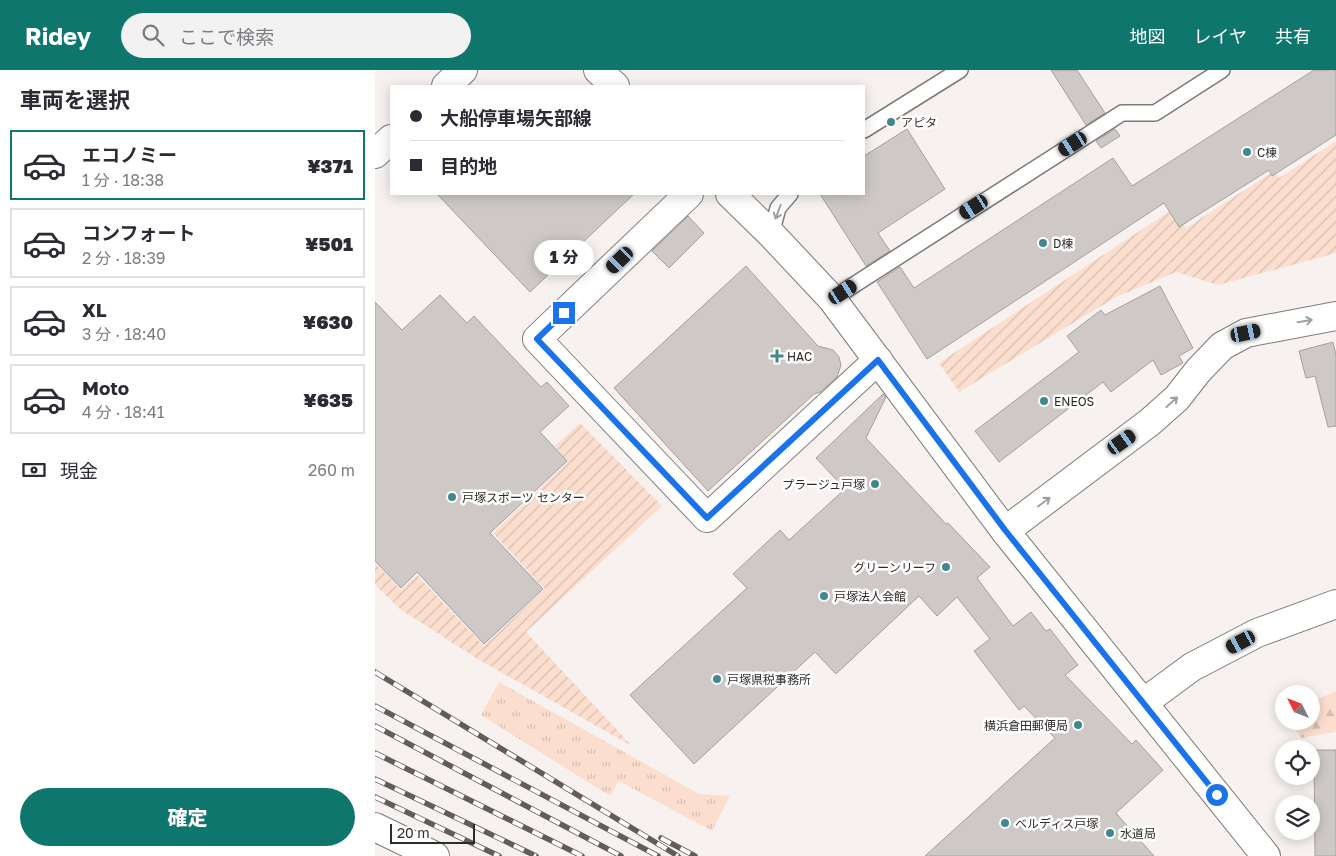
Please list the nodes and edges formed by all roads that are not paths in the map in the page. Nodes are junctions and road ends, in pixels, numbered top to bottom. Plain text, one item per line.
1 (463, 70) edge
2 (597, 70) edge
3 (960, 70) edge
4 (1222, 70) edge
5 (447, 85) edge
6 (614, 85) edge
7 (865, 129) edge
8 (390, 140) edge
9 (375, 154) edge
10 (688, 195) edge
11 (730, 195) edge
12 (790, 195) edge
13 (771, 234) junction
14 (832, 299) junction
15 (1336, 316) edge
16 (878, 360) junction
17 (1005, 530) junction
18 (1336, 604) edge
19 (1143, 704) junction
20 (375, 827) edge
21 (435, 856) edge
22 (1266, 856) edge

1 - 5 street
2 - 6 street
3 - 7 lane
4 - 14 lane
8 - 9 street
10 - 16 street
11 - 13 street
12 -> 13 lane
13 - 14 street
14 - 16 street
17 -> 15 street
16 - 17 street
17 - 19 street
18 - 19 street
19 - 22 street
20 - 21 street

